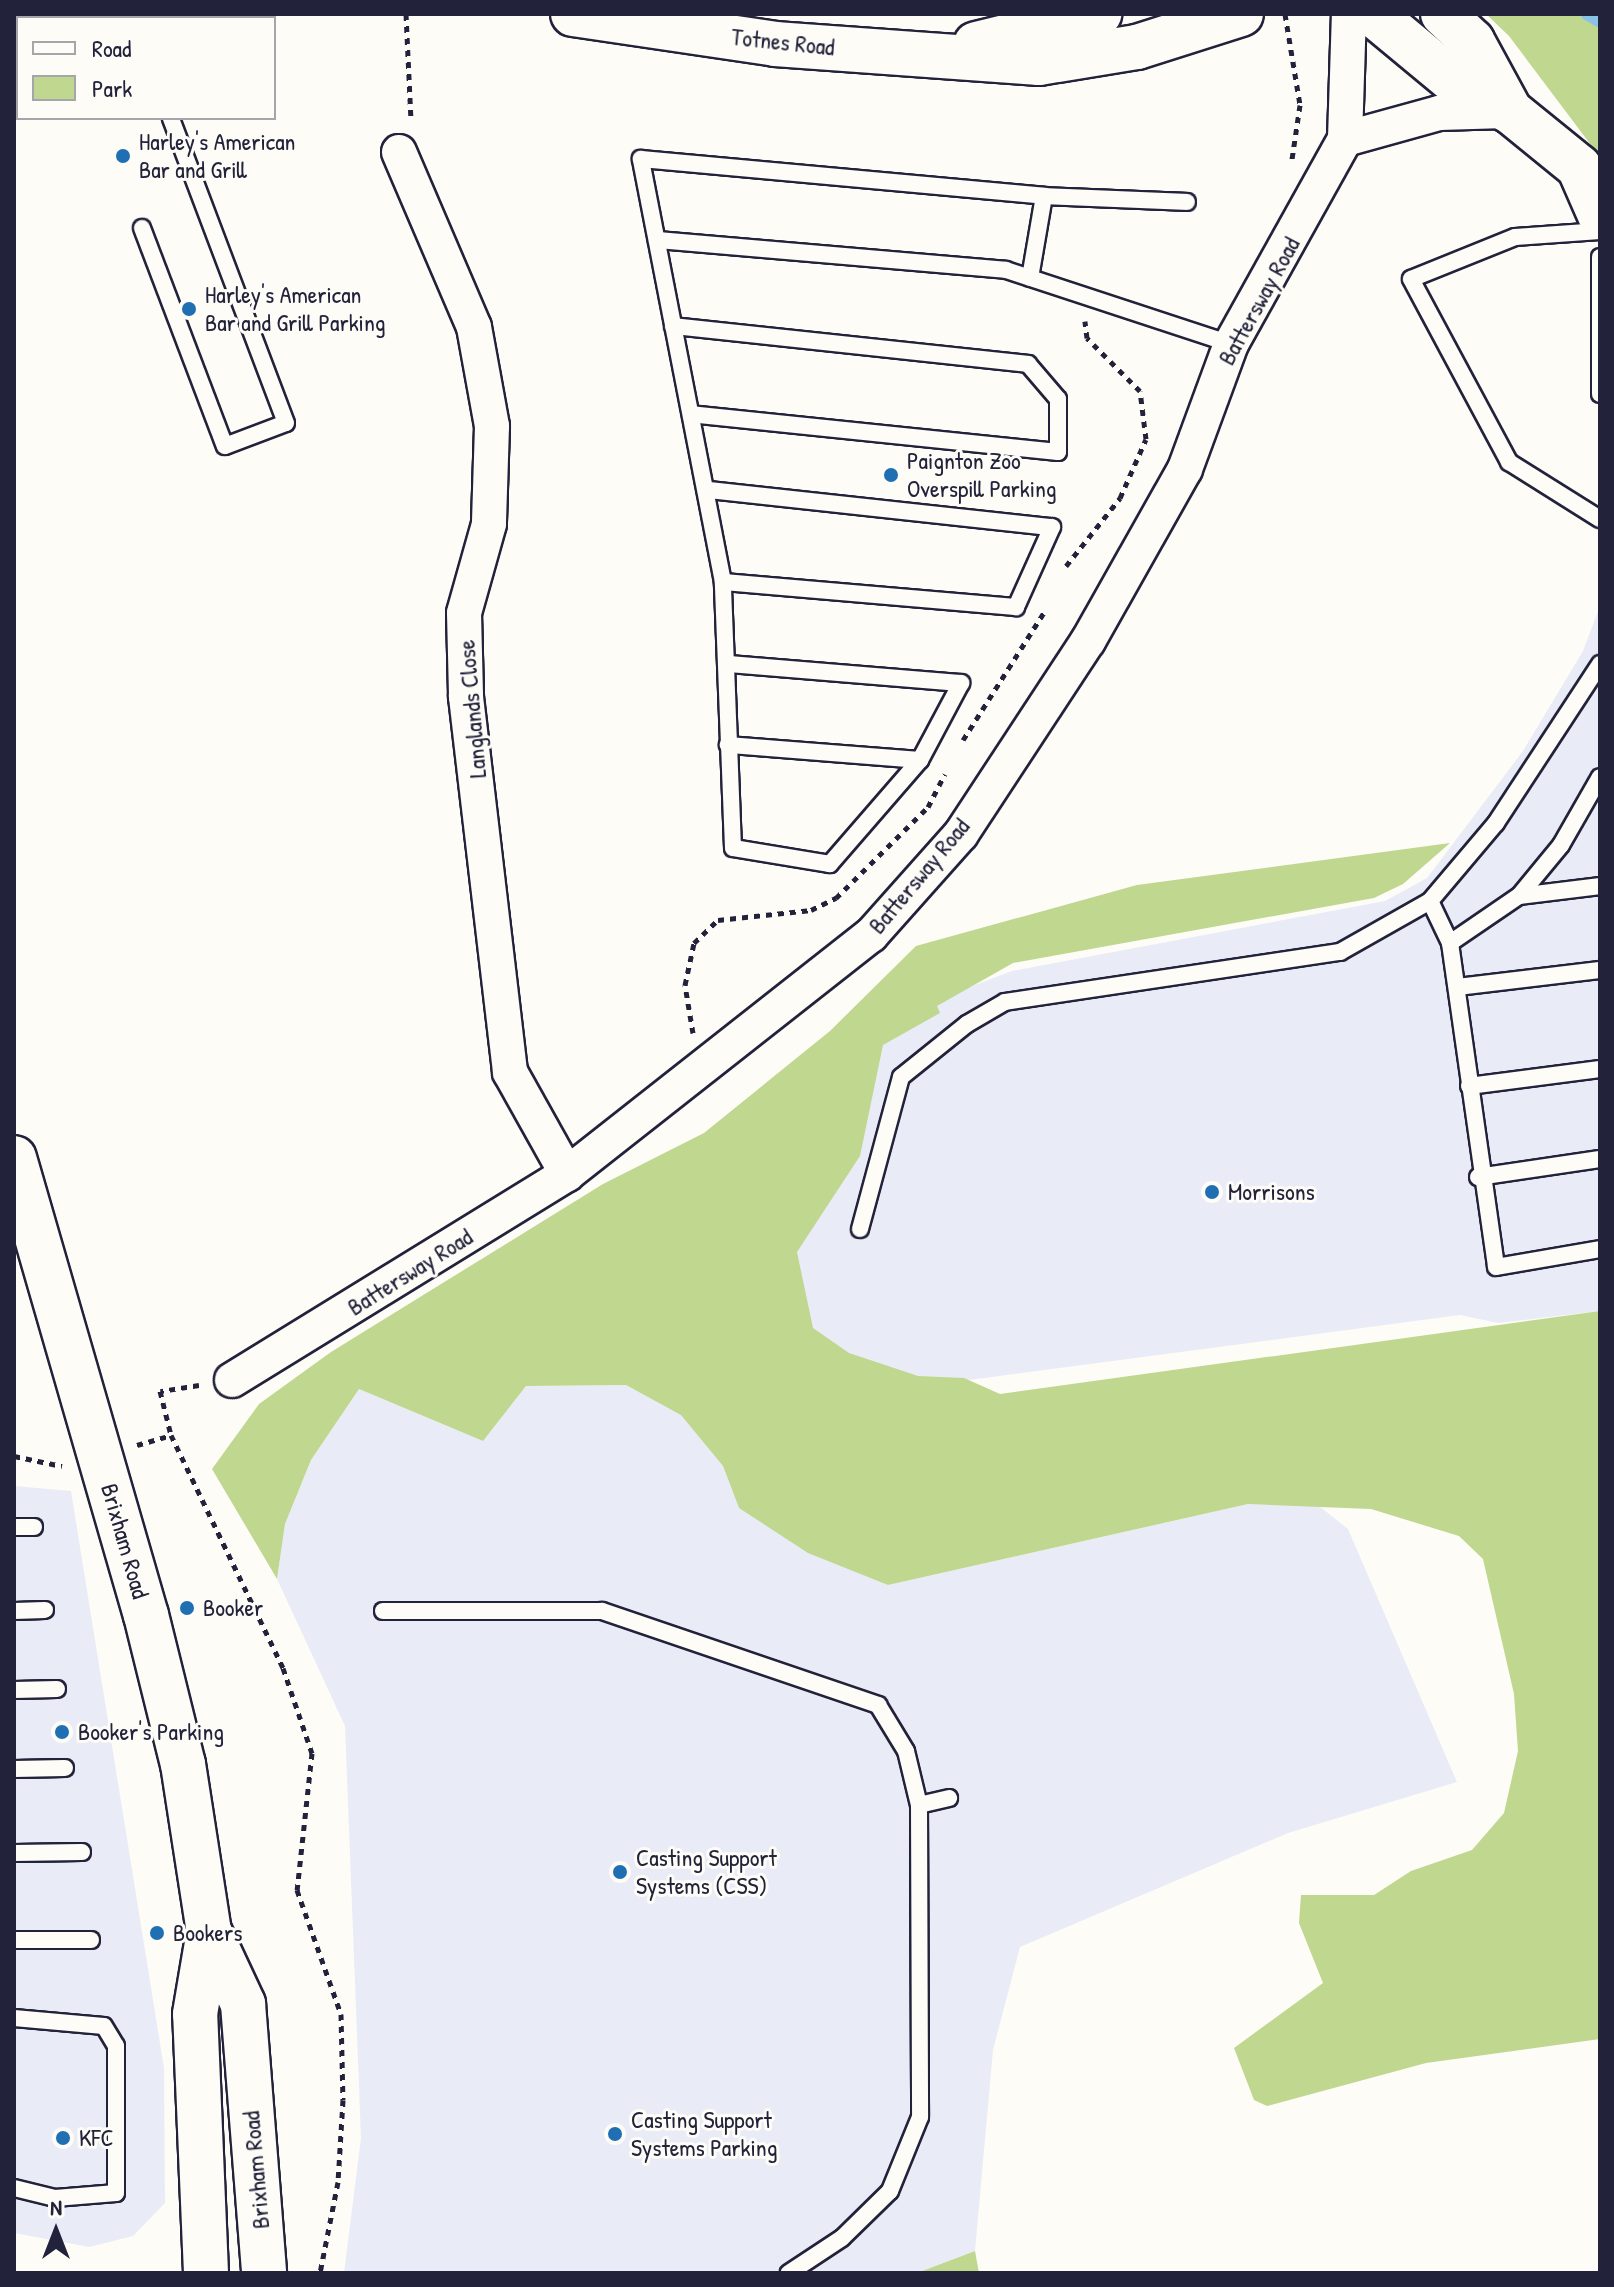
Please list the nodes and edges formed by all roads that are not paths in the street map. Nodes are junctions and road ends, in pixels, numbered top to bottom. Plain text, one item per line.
1 (573, 14) edge
2 (1099, 14) edge
3 (1241, 14) edge
4 (1349, 14) edge
5 (1373, 14) edge
6 (1443, 14) edge
7 (946, 51) junction
8 (1510, 111) junction
9 (172, 120) edge
10 (1345, 139) junction
11 (399, 152) road end
12 (1044, 196) junction
13 (1187, 202) dead end
14 (1600, 215) edge
15 (142, 228) dead end
16 (1600, 231) edge
17 (657, 240) junction
18 (1600, 257) edge
19 (1030, 278) junction
20 (673, 326) junction
21 (1231, 344) junction
22 (1600, 394) edge
23 (692, 414) junction
24 (709, 490) junction
25 (1600, 519) edge
26 (723, 582) junction
27 (728, 664) junction
28 (1600, 664) edge
29 (728, 745) junction
30 (920, 760) junction
31 (1600, 777) edge
32 (1593, 798) edge
33 (1600, 886) edge
34 (1519, 896) junction
35 (1430, 901) junction
36 (1450, 943) junction
37 (1600, 970) edge
38 (1457, 987) junction
39 (1600, 1069) edge
40 (1469, 1086) junction
41 (14, 1158) edge
42 (1600, 1159) edge
43 (567, 1174) junction
44 (1478, 1177) junction
45 (860, 1229) dead end
46 (1600, 1249) edge
47 (232, 1380) road end
48 (14, 1527) edge
49 (34, 1527) dead end
50 (45, 1610) dead end
51 (14, 1611) edge
52 (383, 1611) dead end
53 (57, 1689) dead end
54 (14, 1690) edge
55 (65, 1768) dead end
56 (14, 1769) edge
57 (949, 1798) dead end
58 (919, 1805) junction
59 (82, 1852) dead end
60 (14, 1853) edge
61 (209, 1931) junction
62 (14, 1940) edge
63 (91, 1940) dead end
64 (14, 2018) edge
65 (14, 2188) edge
66 (206, 2273) edge
67 (264, 2273) edge
68 (789, 2273) edge

1 - 7 main road, Totnes Road
2 - 7 main road, Totnes Road
3 - 7 main road, Totnes Road
4 - 10 street, Battersway Road
5 - 8 main road
6 - 8 main road
8 - 10 street
8 - 14 main road
9 - 15 lane
10 - 21 street, Battersway Road
11 - 43 street, Langlands Close
12 - 13 lane
12 - 17 lane
12 - 19 lane
16 - 25 lane
17 - 19 lane
17 - 20 lane
18 - 22 lane
19 - 21 lane
20 - 23 lane
20 - 23 lane
21 - 43 street, Battersway Road
23 - 24 lane
24 - 26 lane
24 - 26 lane
26 - 27 lane
27 - 29 lane
27 - 30 lane
28 - 35 lane
29 - 30 lane
29 - 30 lane
31 - 32 lane
32 - 34 lane
33 - 34 lane
34 - 36 lane
35 - 36 lane
35 - 45 lane
36 - 38 lane
37 - 38 lane
38 - 40 lane
39 - 40 lane
40 - 44 lane
41 - 61 main road, Brixham Road
42 - 44 lane
43 - 47 street, Battersway Road
44 - 46 lane
48 - 49 lane
50 - 51 lane
52 - 58 lane
53 - 54 lane
55 - 56 lane
57 - 58 lane
58 - 68 lane
59 - 60 lane
61 - 66 main road, Brixham Road
61 - 67 main road, Brixham Road
62 - 63 lane
64 - 65 lane

